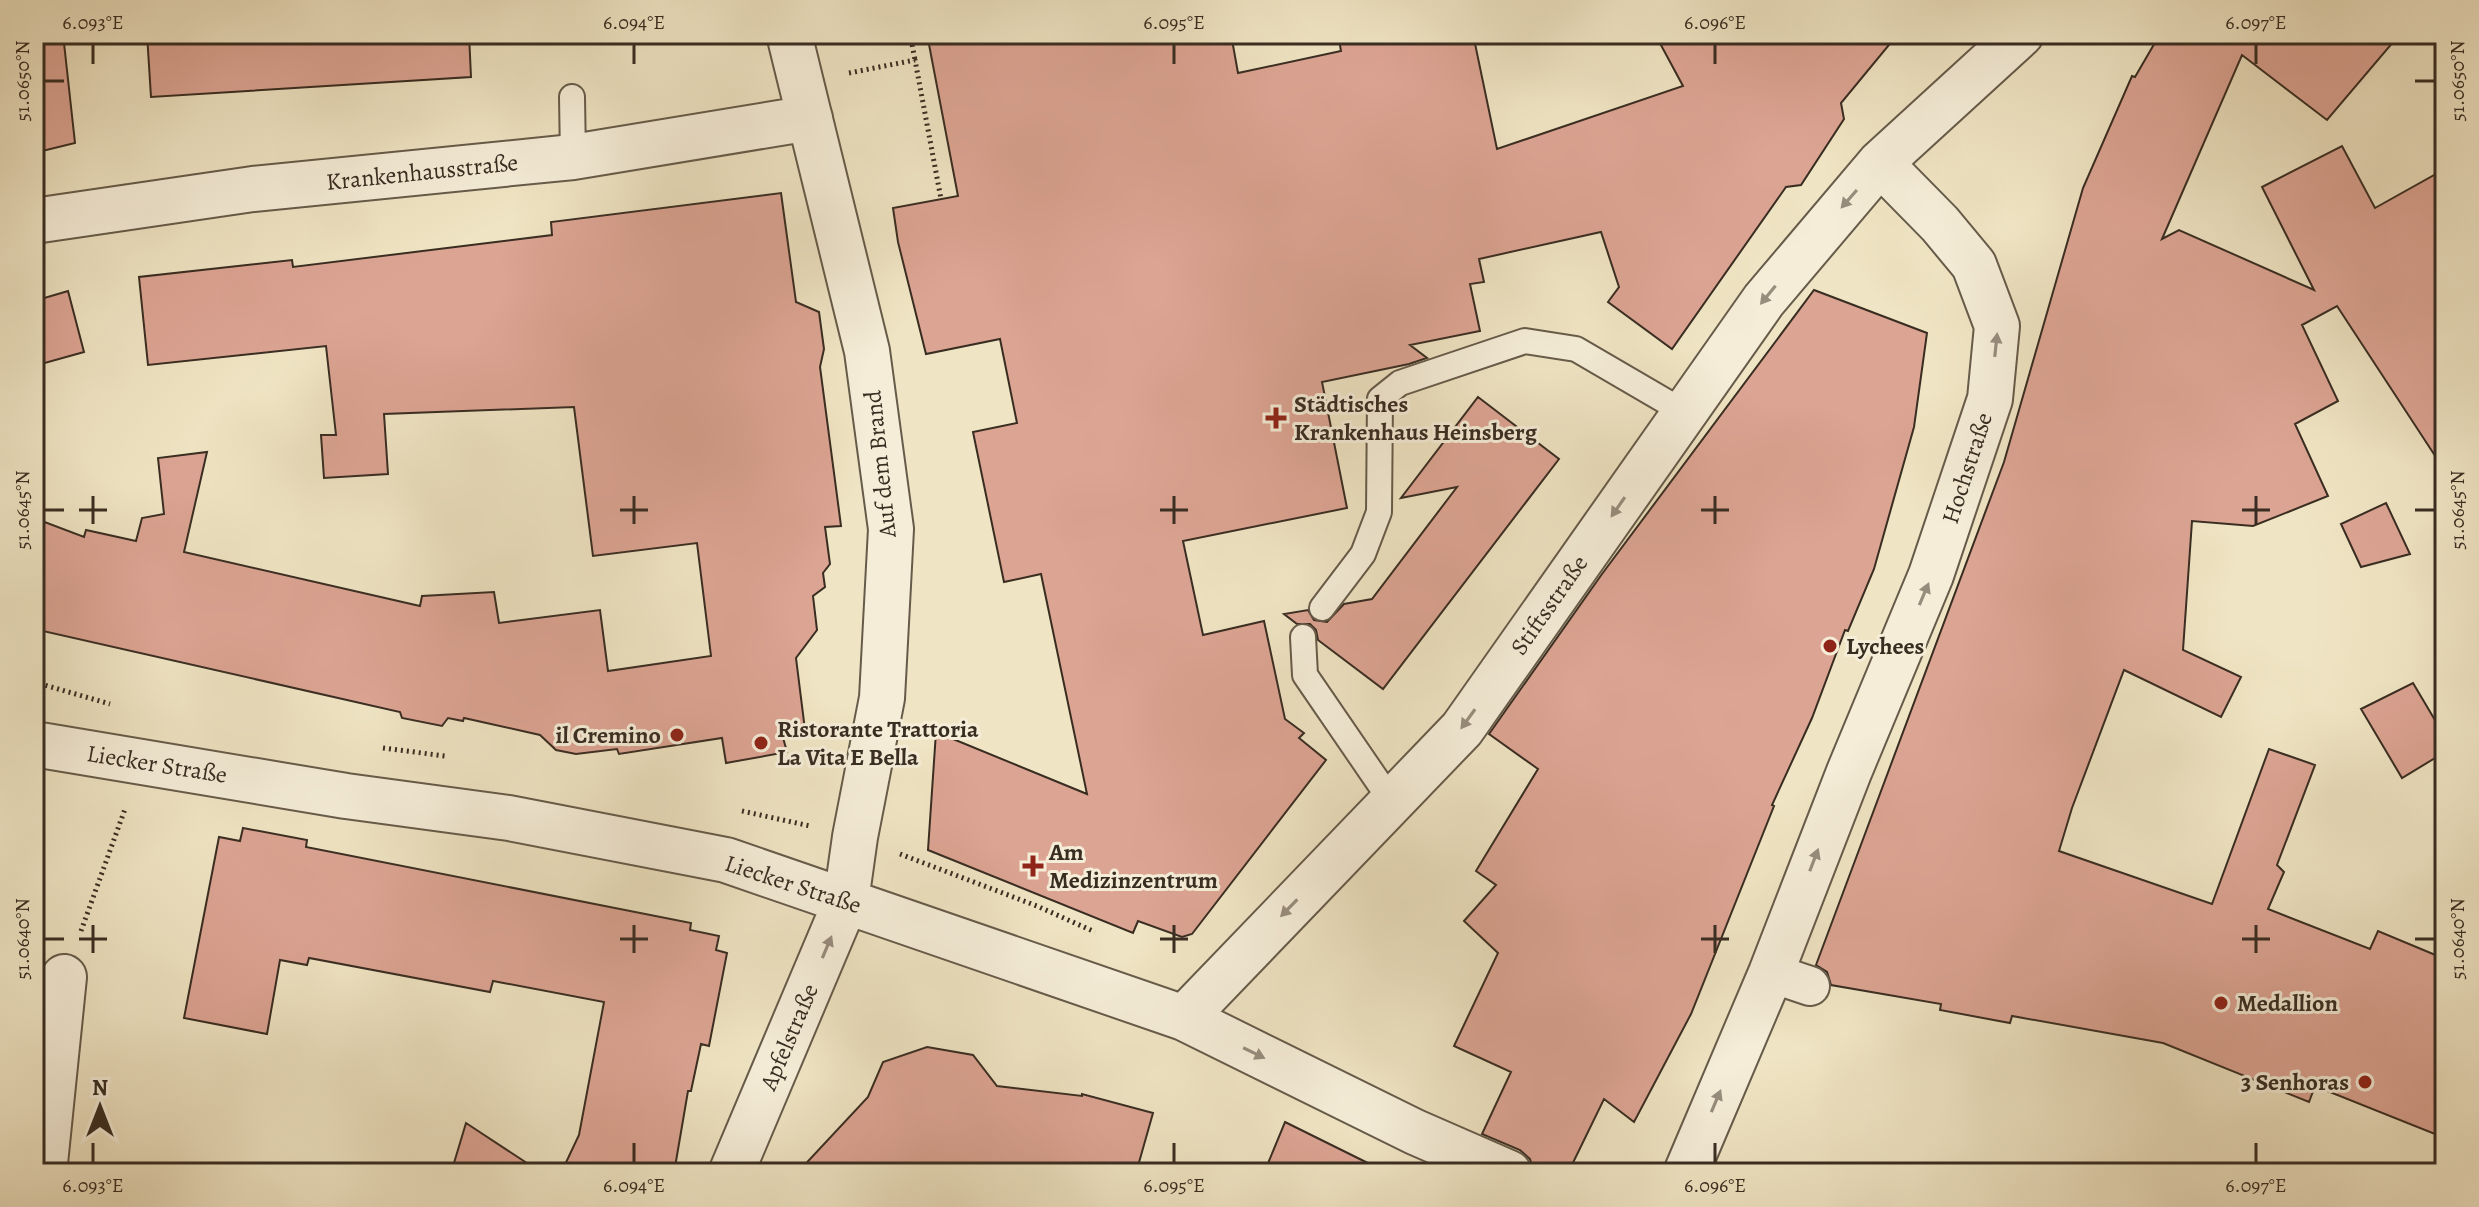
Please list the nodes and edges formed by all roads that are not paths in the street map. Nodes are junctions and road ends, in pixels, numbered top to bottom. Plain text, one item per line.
1 (789, 34) edge
2 (2021, 34) edge
3 (572, 97) dead end
4 (806, 100) junction
5 (573, 157) junction
6 (1880, 163) junction
7 (34, 221) edge
8 (1684, 412) junction
9 (1322, 608) dead end
10 (1303, 637) dead end
11 (34, 744) edge
12 (1392, 802) junction
13 (846, 901) junction
14 (64, 977) road end
15 (1184, 1018) junction
16 (44, 1173) edge
17 (731, 1173) edge
18 (1509, 1173) edge
19 (1686, 1173) edge

1 - 4 street, Auf dem Brand
2 - 6 street
3 - 5 lane
4 - 5 street, Krankenhausstraße
4 - 13 street, Auf dem Brand
5 - 7 street, Krankenhausstraße
6 -> 8 street, Stiftsstraße
19 -> 6 street, Hochstraße
8 - 9 lane
8 -> 12 street, Stiftsstraße
10 - 12 lane
11 - 13 street, Liecker Straße
12 -> 15 street, Stiftsstraße
13 - 15 street, Liecker Straße
17 -> 13 street, Apfelstraße
14 - 16 street
15 -> 18 street, Liecker Straße

